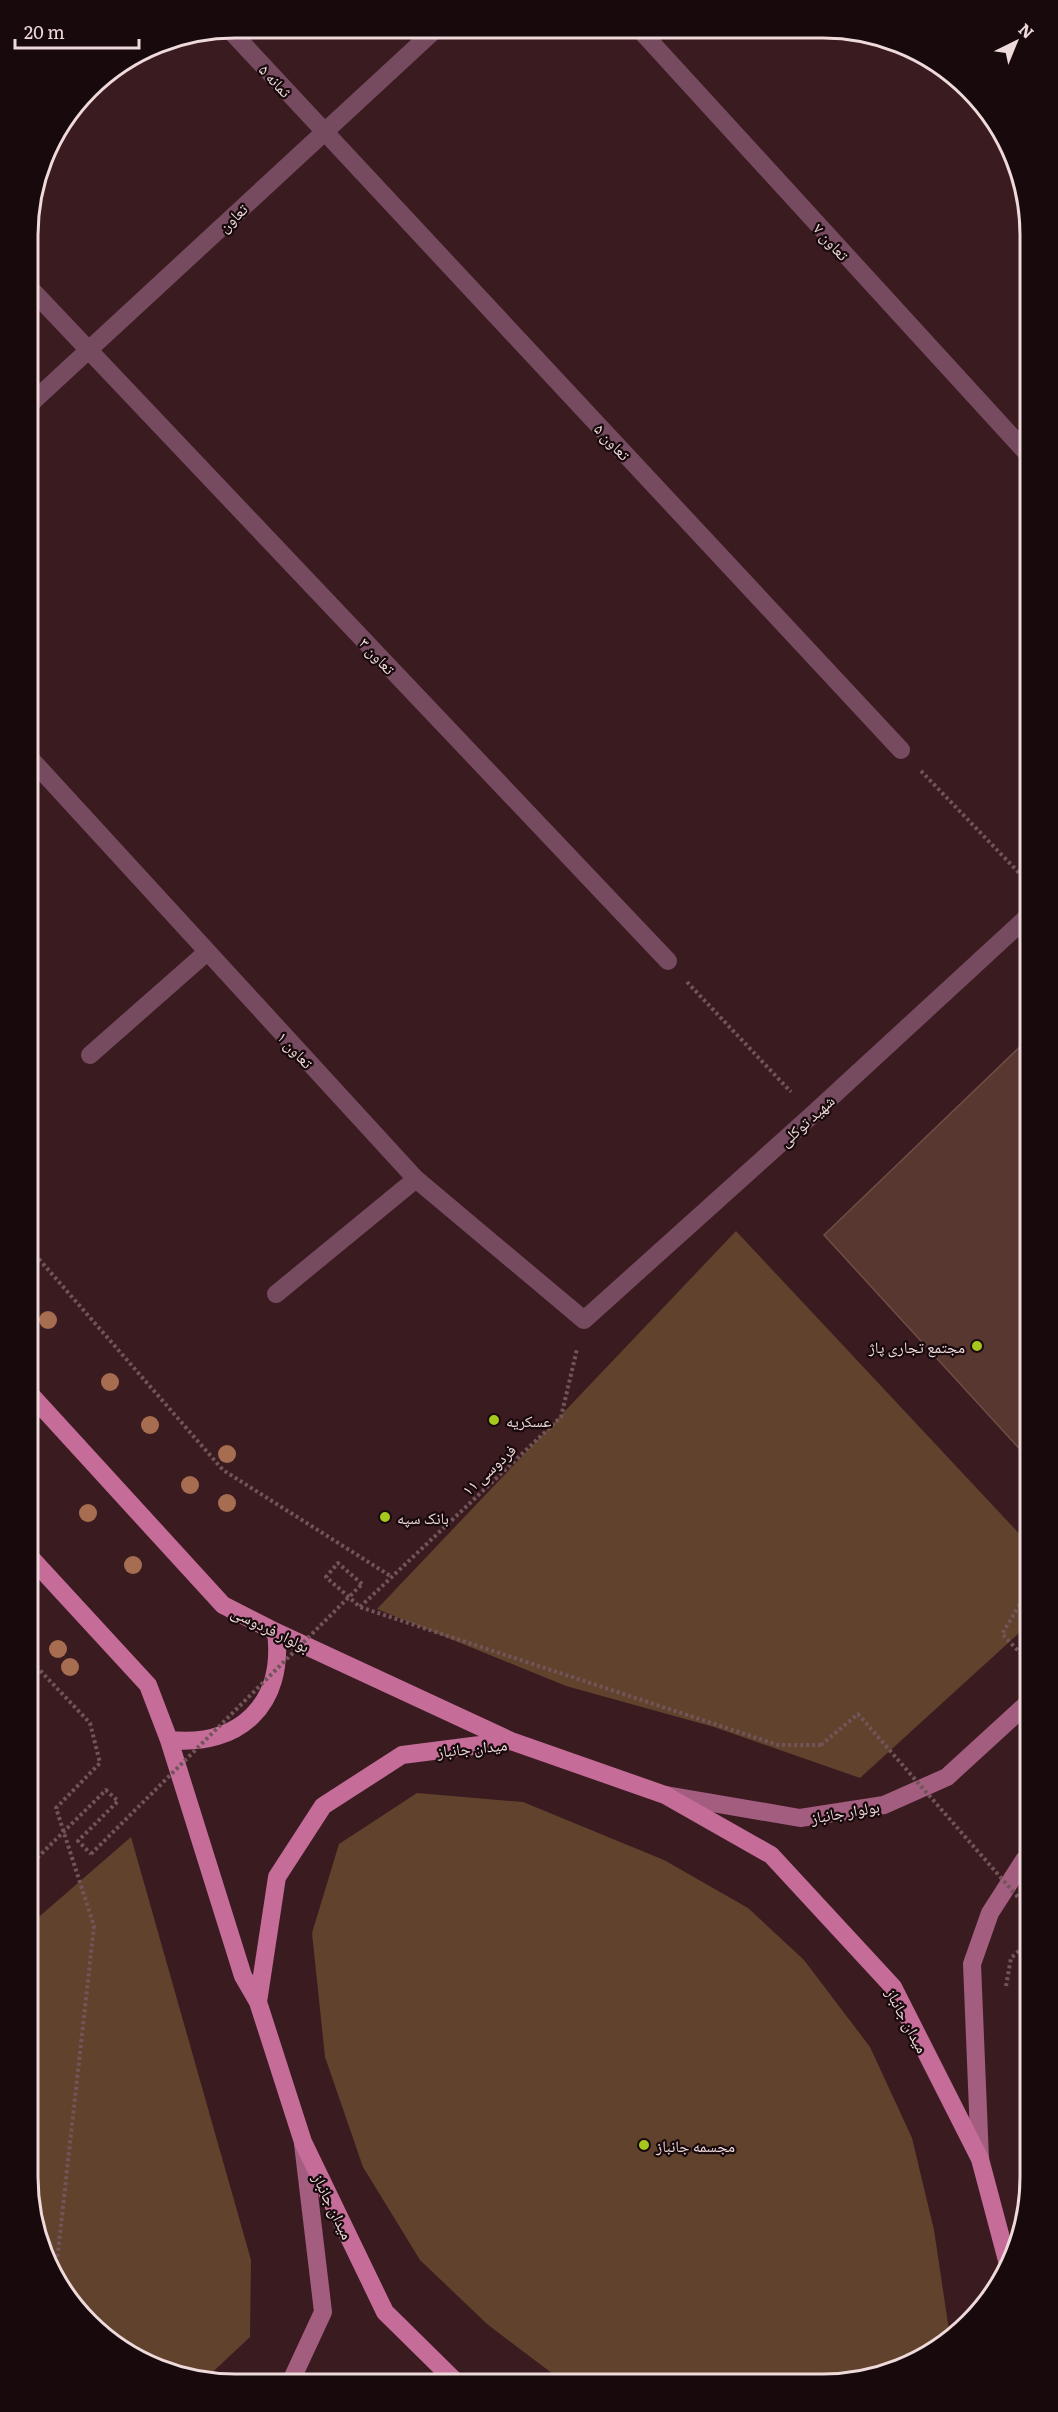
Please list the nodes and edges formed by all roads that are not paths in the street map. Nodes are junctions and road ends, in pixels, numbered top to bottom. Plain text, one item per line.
1 (237, 38) edge
2 (425, 38) edge
3 (647, 38) edge
4 (324, 132) junction
5 (38, 297) edge
6 (88, 350) junction
7 (38, 397) edge
8 (1020, 447) edge
9 (901, 750) road end
10 (38, 767) edge
11 (1020, 924) edge
12 (207, 952) junction
13 (668, 961) road end
14 (90, 1055) dead end
15 (416, 1179) junction
16 (276, 1294) dead end
17 (584, 1320) joint
18 (38, 1403) edge
19 (38, 1566) edge
20 (276, 1632) junction
21 (1020, 1710) edge
22 (169, 1740) junction
23 (511, 1741) junction
24 (664, 1795) junction
25 (1020, 1866) edge
26 (258, 2002) junction
27 (303, 2142) junction
28 (980, 2159) junction
29 (1005, 2253) edge
30 (294, 2374) edge
31 (448, 2374) edge

1 - 4 street, ثمانه ۵
2 - 4 street, تعاون
3 - 8 street, تعاون ۷
4 - 6 street, تعاون
4 - 9 street, تعاون ۵
5 - 6 street, تعاون ۳
6 - 7 street, تعاون
6 - 13 street, تعاون ۳
10 - 12 street, تعاون ۱
11 - 17 street, شهید توکلی
12 - 14 street
12 - 15 street, تعاون ۱
15 - 16 street
15 - 17 street, تعاون ۱
18 - 20 main road, بولوار فردوسی
19 - 22 main road
20 - 22 main road
20 - 23 main road, بولوار فردوسی
21 - 24 main road, بولوار جانباز
22 - 26 main road
23 - 24 main road, میدان جانباز
23 - 26 main road, میدان جانباز
24 - 28 main road, میدان جانباز
25 - 28 main road
26 - 27 main road, میدان جانباز
27 - 30 main road
27 - 31 main road, میدان جانباز
28 - 29 main road, میدان جانباز

